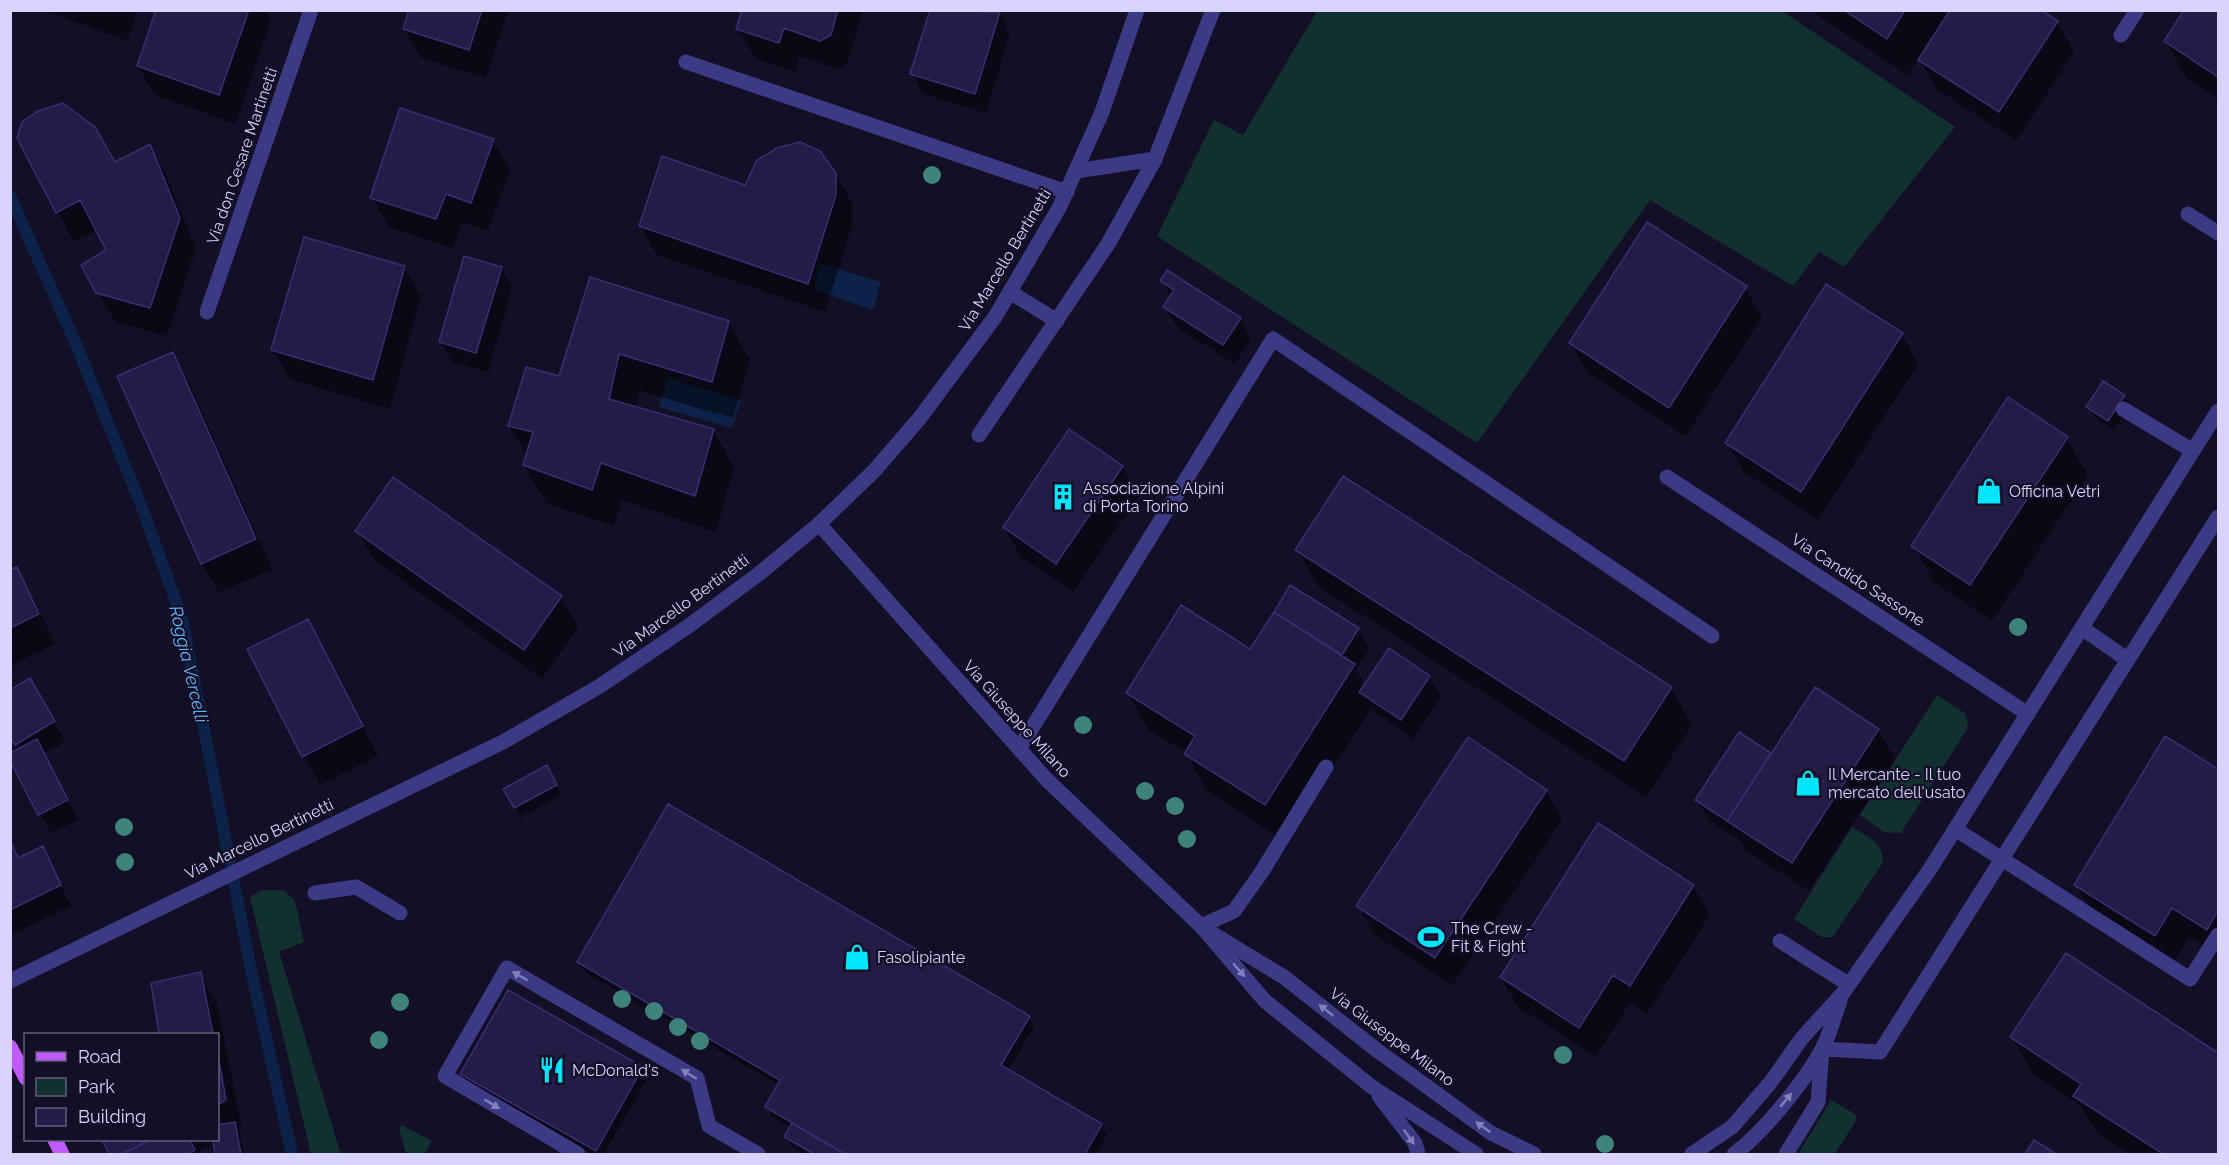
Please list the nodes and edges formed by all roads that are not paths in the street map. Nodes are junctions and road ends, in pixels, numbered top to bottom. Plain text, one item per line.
1 (311, 10) edge
2 (1137, 10) edge
3 (1213, 10) edge
4 (2137, 10) edge
5 (2121, 35) dead end
6 (686, 62) dead end
7 (1155, 159) junction
8 (1076, 171) junction
9 (1067, 192) junction
10 (2188, 214) dead end
11 (2218, 233) edge
12 (1010, 292) junction
13 (207, 312) dead end
14 (1057, 321) junction
15 (2123, 409) dead end
16 (2218, 411) edge
17 (979, 435) dead end
18 (2193, 451) junction
19 (1667, 477) dead end
20 (2218, 517) edge
21 (819, 524) junction
22 (2082, 628) junction
23 (1713, 636) dead end
24 (2128, 660) junction
25 (2028, 714) junction
26 (1019, 749) junction
27 (1326, 768) dead end
28 (1955, 829) junction
29 (2002, 859) junction
30 (315, 892) dead end
31 (400, 913) dead end
32 (1201, 926) junction
33 (2218, 935) edge
34 (1780, 941) dead end
35 (10, 981) edge
36 (1845, 988) junction
37 (10, 1047) edge
38 (1822, 1049) junction
39 (24, 1074) edge
40 (1372, 1087) junction
41 (55, 1141) edge
42 (62, 1155) edge
43 (578, 1155) edge
44 (758, 1155) edge
45 (1418, 1155) edge
46 (1476, 1155) edge
47 (1534, 1155) edge
48 (1692, 1155) edge
49 (1734, 1155) edge
50 (1786, 1155) edge

1 - 13 street, Via don Cesare Martinetti
2 - 8 street, Via Marcello Bertinetti
3 - 7 street
4 - 5 street
6 - 9 street
7 - 8 street
7 - 14 street
8 - 9 street, Via Marcello Bertinetti
9 - 12 street, Via Marcello Bertinetti
10 - 11 street
12 - 14 street
12 - 21 street, Via Marcello Bertinetti
14 - 17 street
15 - 18 street
16 - 18 street
18 - 22 street
19 - 25 street, Via Candido Sassone
20 - 24 street
21 - 26 street, Via Giuseppe Milano
21 - 35 street, Via Marcello Bertinetti
22 - 24 street
22 - 25 street
23 - 26 street
24 - 29 street
25 - 28 street
26 - 32 street, Via Giuseppe Milano
27 - 32 street
28 - 29 street
28 - 36 street
29 - 33 street
29 - 38 street
30 - 31 street
32 -> 40 street, Via Giuseppe Milano
47 -> 32 street, Via Giuseppe Milano
34 - 36 street
36 - 38 street
36 - 48 street
37 - 39 main road
49 -> 38 street
38 - 50 street
40 -> 45 street
40 - 46 street, Via Giuseppe Milano
41 - 42 main road
44 -> 43 street

